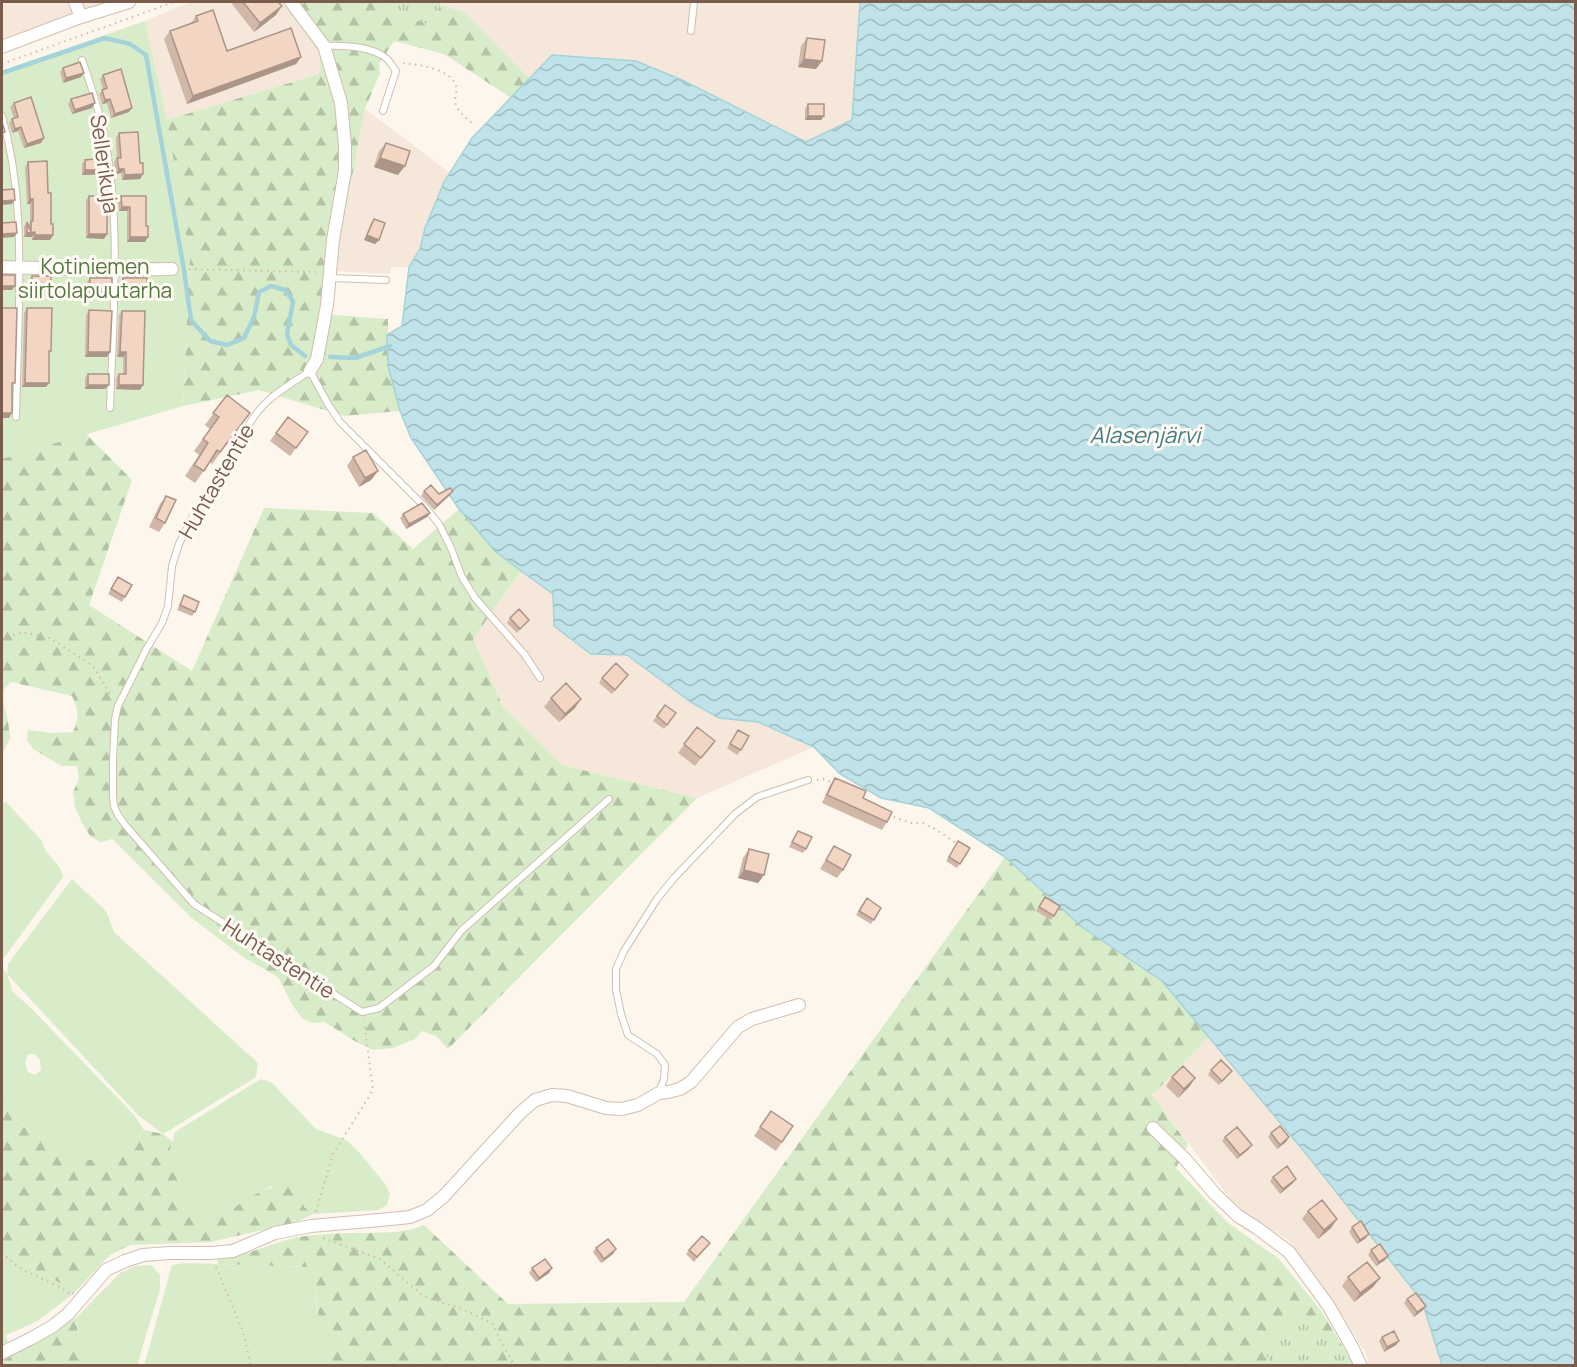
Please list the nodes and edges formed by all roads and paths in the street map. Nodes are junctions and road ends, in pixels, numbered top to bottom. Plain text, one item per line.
1 (75, 2) edge
2 (129, 2) edge
3 (174, 2) edge
4 (291, 2) edge
5 (694, 2) edge
6 (81, 17) junction
7 (691, 31) dead end
8 (324, 46) junction
9 (2, 47) edge
10 (386, 58) junction
11 (82, 60) edge
12 (2, 64) edge
13 (383, 111) dead end
14 (2, 116) edge
15 (474, 125) dead end
16 (2, 267) edge
17 (20, 267) junction
18 (172, 269) dead end
19 (114, 270) junction
20 (194, 270) dead end
21 (330, 275) junction
22 (386, 280) dead end
23 (310, 371) junction
24 (110, 408) dead end
25 (16, 417) dead end
26 (2, 639) edge
27 (540, 678) dead end
28 (115, 719) junction
29 (808, 780) joint
30 (838, 784) edge
31 (609, 799) dead end
32 (887, 815) edge
33 (959, 845) edge
34 (799, 1005) dead end
35 (363, 1012) junction
36 (659, 1093) junction
37 (1153, 1128) dead end
38 (311, 1226) junction
39 (2, 1252) edge
40 (211, 1253) junction
41 (79, 1301) junction
42 (2, 1353) edge
43 (251, 1365) edge
44 (515, 1365) edge
45 (1361, 1365) edge

1 - 6 street
2 - 6 street
3 - 12 path
4 - 8 street
5 - 7 lane
6 - 9 street
8 - 10 lane
8 - 21 street
10 - 13 lane
10 - 15 path
11 - 19 lane, Sellerikuja
14 - 17 lane
16 - 17 street
17 - 19 street
17 - 25 lane
18 - 19 street
19 - 24 lane, Sellerikuja
20 - 21 path
21 - 22 lane
21 - 23 street
23 - 27 lane
23 - 28 lane, Huhtastentie
26 - 28 path
28 - 35 lane, Huhtastentie
29 - 30 path
29 - 36 lane
31 - 35 lane
32 - 33 path
34 - 36 street
35 - 38 path
36 - 38 street
37 - 45 street
38 - 40 street
38 - 44 path
39 - 41 path
40 - 41 street
40 - 43 path
41 - 42 street

